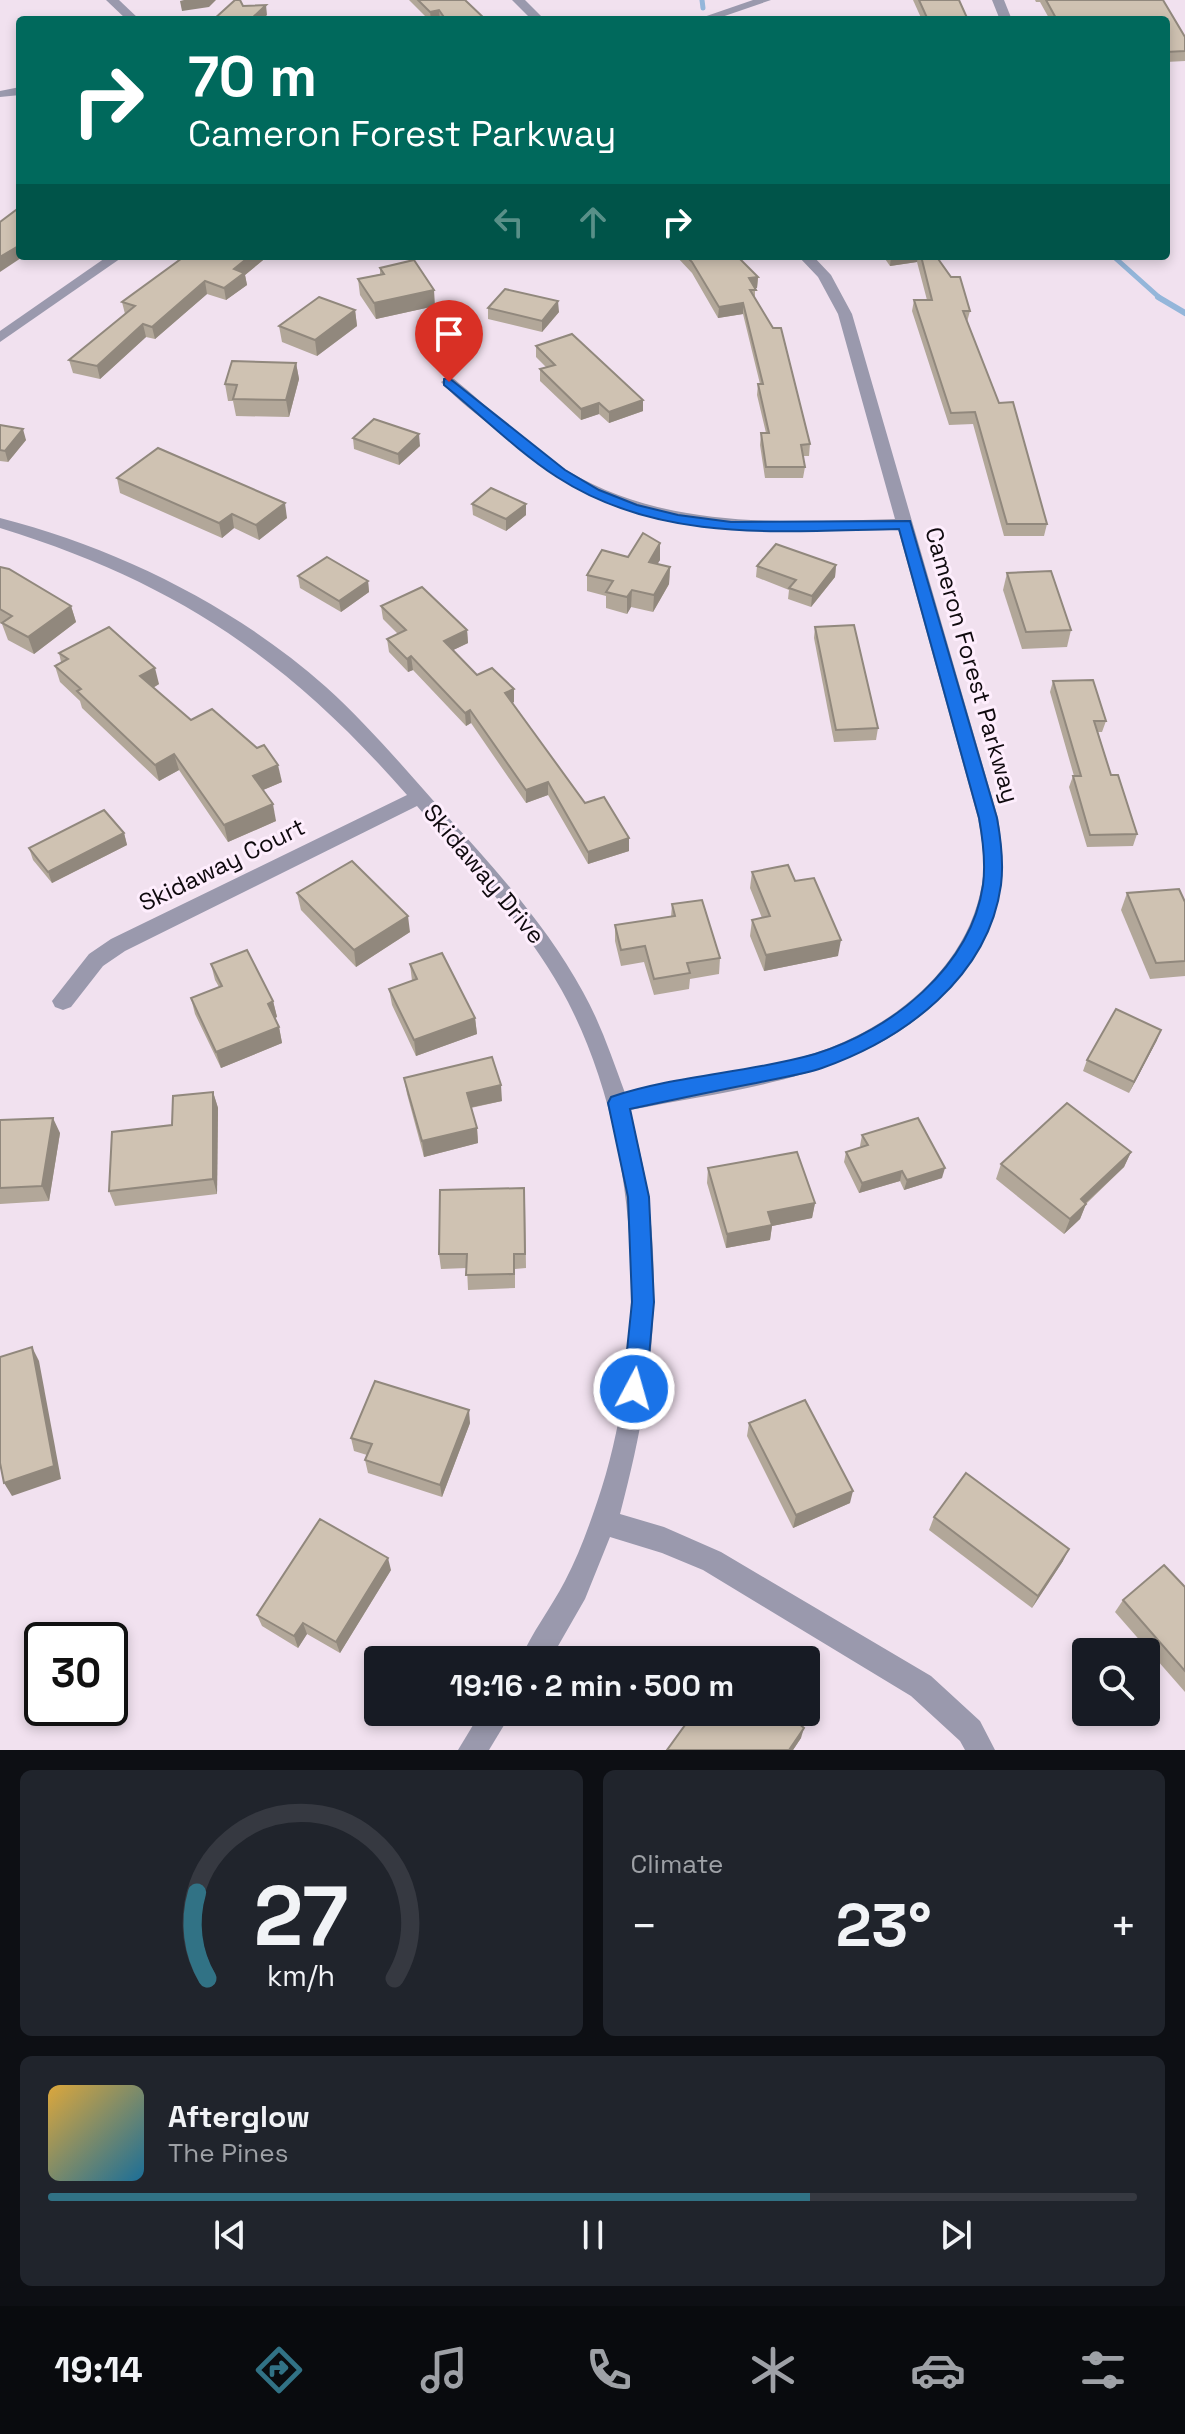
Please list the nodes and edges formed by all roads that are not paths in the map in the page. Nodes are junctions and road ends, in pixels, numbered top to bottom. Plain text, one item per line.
1 (112, 0) edge
2 (518, 0) edge
3 (765, 0) edge
4 (130, 16) edge
5 (535, 16) edge
6 (714, 16) edge
7 (16, 92) edge
8 (2, 94) dead end
9 (111, 260) edge
10 (809, 260) edge
11 (0, 338) edge
12 (449, 382) dead end
13 (0, 523) edge
14 (905, 524) junction
15 (419, 797) junction
16 (63, 1001) dead end
17 (619, 1103) junction
18 (604, 1522) junction
19 (542, 1646) edge
20 (488, 1726) edge
21 (472, 1750) edge
22 (981, 1750) edge

1 - 4 street
2 - 5 street
3 - 6 street
7 - 8 street
9 - 11 street
10 - 14 street, Cameron Forest Parkway
12 - 14 street
13 - 15 street, Skidaway Drive
14 - 17 street, Cameron Forest Parkway
15 - 16 street, Skidaway Court
15 - 17 street, Skidaway Drive
17 - 18 street, Skidaway Drive
18 - 19 street, Skidaway Drive
18 - 22 street
20 - 21 street

